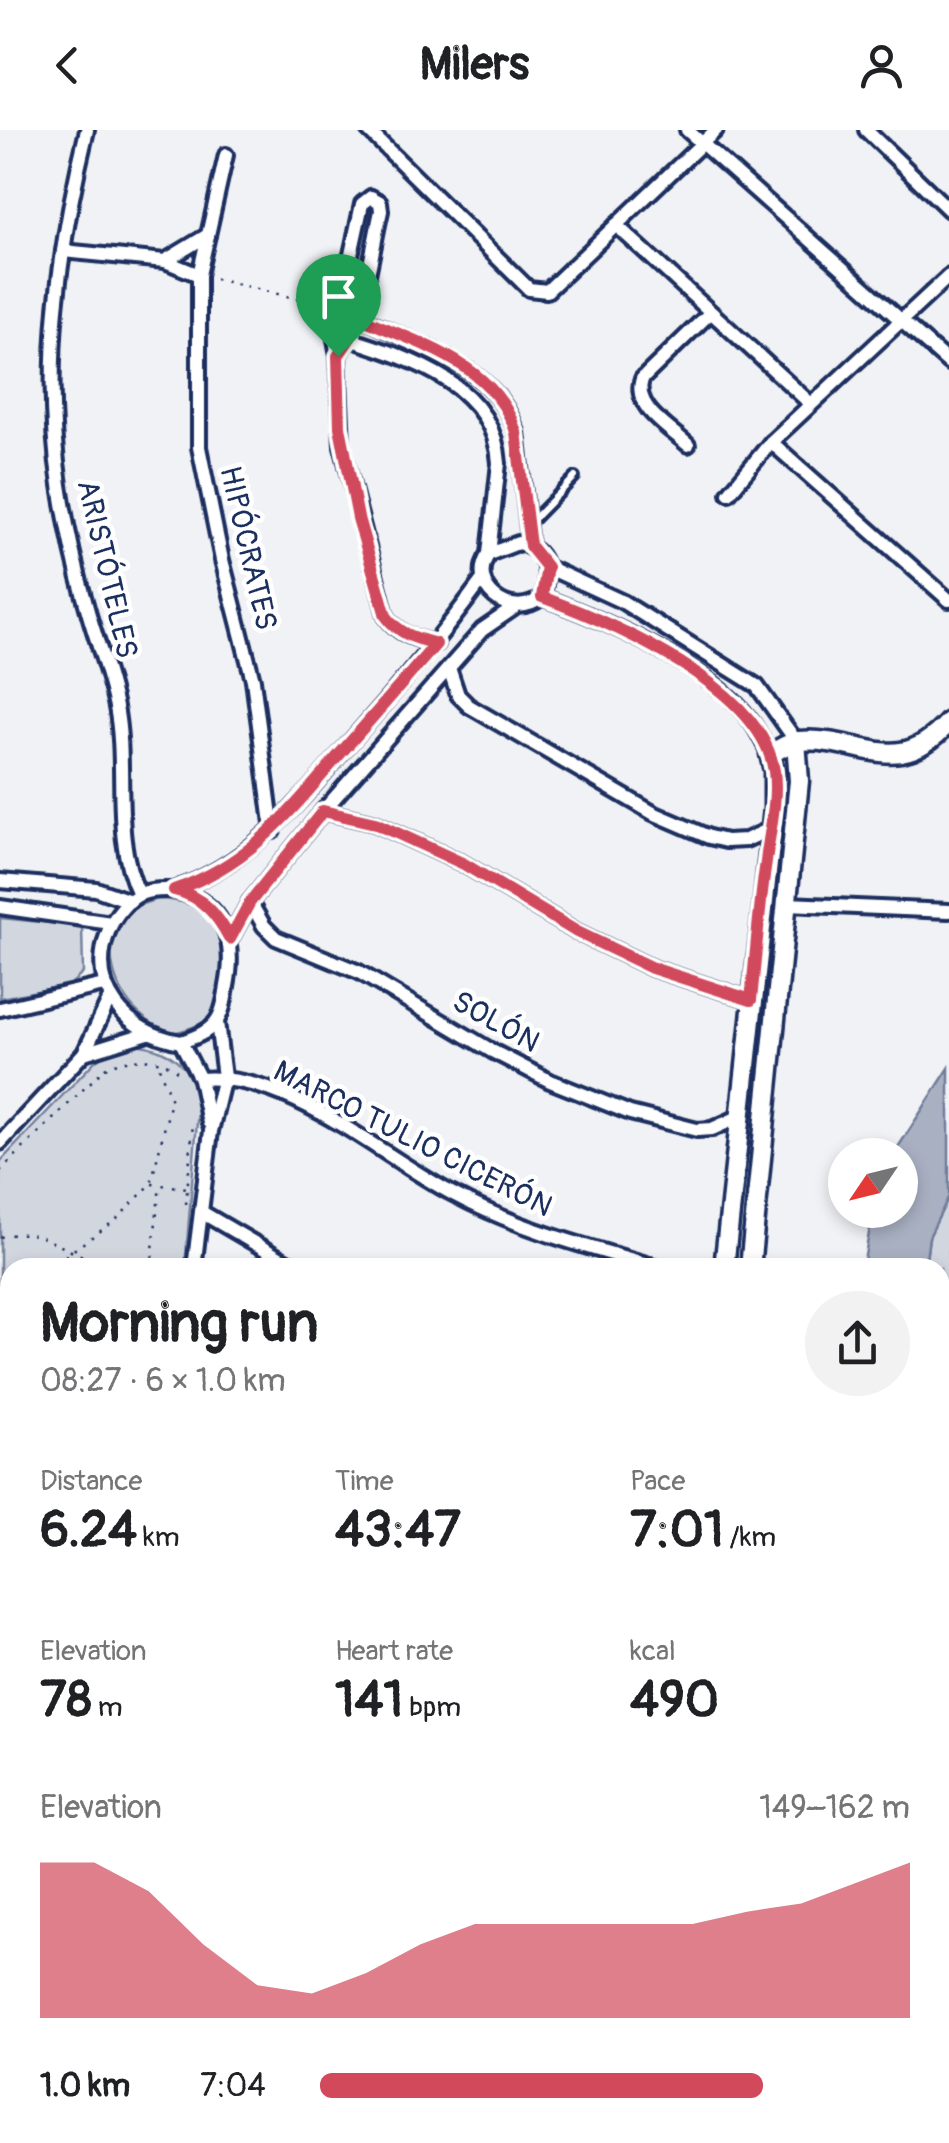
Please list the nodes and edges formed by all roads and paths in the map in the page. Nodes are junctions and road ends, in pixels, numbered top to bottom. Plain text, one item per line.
1 (87, 130) edge
2 (368, 130) edge
3 (686, 130) edge
4 (716, 130) edge
5 (866, 130) edge
6 (702, 144) junction
7 (226, 155) dead end
8 (949, 210) edge
9 (616, 225) junction
10 (208, 234) junction
11 (63, 251) junction
12 (165, 262) junction
13 (199, 275) junction
14 (949, 276) edge
15 (337, 308) junction
16 (710, 312) junction
17 (356, 316) junction
18 (901, 322) junction
19 (334, 333) junction
20 (350, 338) junction
21 (338, 356) junction
22 (949, 362) edge
23 (811, 404) junction
24 (771, 442) junction
25 (688, 444) dead end
26 (576, 477) dead end
27 (729, 493) dead end
28 (528, 526) junction
29 (530, 546) junction
30 (489, 554) junction
31 (547, 567) junction
32 (483, 579) junction
33 (542, 597) junction
34 (949, 600) edge
35 (514, 608) junction
36 (436, 644) junction
37 (449, 668) junction
38 (949, 722) edge
39 (796, 741) junction
40 (770, 754) junction
41 (323, 811) junction
42 (770, 829) junction
43 (273, 831) junction
44 (0, 881) edge
45 (174, 890) junction
46 (134, 898) junction
47 (250, 902) junction
48 (787, 904) junction
49 (0, 907) edge
50 (949, 912) edge
51 (111, 923) junction
52 (230, 939) junction
53 (107, 992) junction
54 (751, 1000) junction
55 (0, 1009) edge
56 (217, 1022) junction
57 (148, 1033) junction
58 (181, 1042) junction
59 (84, 1053) junction
60 (158, 1063) junction
61 (224, 1077) junction
62 (194, 1081) junction
63 (741, 1116) junction
64 (193, 1121) dead end
65 (211, 1131) junction
66 (0, 1143) edge
67 (0, 1171) edge
68 (151, 1184) junction
69 (160, 1185) junction
70 (188, 1188) junction
71 (186, 1208) dead end
72 (203, 1212) junction
73 (0, 1237) edge
74 (72, 1251) junction
75 (62, 1258) edge
76 (91, 1258) edge
77 (152, 1258) edge
78 (196, 1258) edge
79 (280, 1258) edge
80 (625, 1258) edge
81 (725, 1258) edge
82 (751, 1258) edge

1 - 11 street, ARISTÓTELES
2 - 9 street
3 - 6 street
4 - 6 street
5 - 8 street
6 - 9 street
6 - 18 street
7 - 10 street, HIPÓCRATES
9 - 16 street
10 - 12 street
10 - 13 street, HIPÓCRATES
11 - 12 street
11 - 46 street, ARISTÓTELES
12 - 13 street
13 - 15 path
13 - 43 street, HIPÓCRATES
14 - 18 street
15 - 17 street
15 - 17 street
15 - 19 street
16 - 23 street
16 - 25 street
17 - 20 street
17 - 28 street
18 - 22 street
18 - 23 street
19 - 20 street
19 - 21 street
20 - 21 street
20 - 30 street
21 - 36 street
23 - 24 street
24 - 27 street
24 - 34 street
26 - 28 lane
28 - 29 street
29 - 30 street
29 - 31 street
30 - 32 street
31 - 33 street
31 - 39 street
32 - 35 street
32 - 36 street
33 - 35 street
33 - 40 street
35 - 37 street
36 - 43 street
37 - 41 street
37 - 42 street
38 - 39 street
39 - 40 street
39 - 48 street
40 - 42 street
41 - 47 street
41 - 54 street
42 - 54 street
43 - 45 street
44 - 46 street
45 - 46 street
45 - 52 street
46 - 51 street
47 - 52 street
47 - 63 street, SOLÓN
48 - 50 street
48 - 82 street
49 - 51 street
51 - 53 street
52 - 56 street
53 - 55 street
53 - 57 street
53 - 59 street
54 - 63 street
56 - 58 street
56 - 61 street
57 - 58 street
57 - 59 street
58 - 62 street
59 - 66 street
60 - 62 path
60 - 67 path
60 - 68 path
61 - 62 street, MARCO TULIO CICERÓN
61 - 65 street
61 - 80 street, MARCO TULIO CICERÓN
62 - 65 street
63 - 81 street
64 - 70 path
65 - 72 street
68 - 69 path
68 - 74 path
69 - 70 path
69 - 77 path
70 - 71 path
72 - 78 street
72 - 79 street
73 - 74 path
74 - 75 path
74 - 76 path

